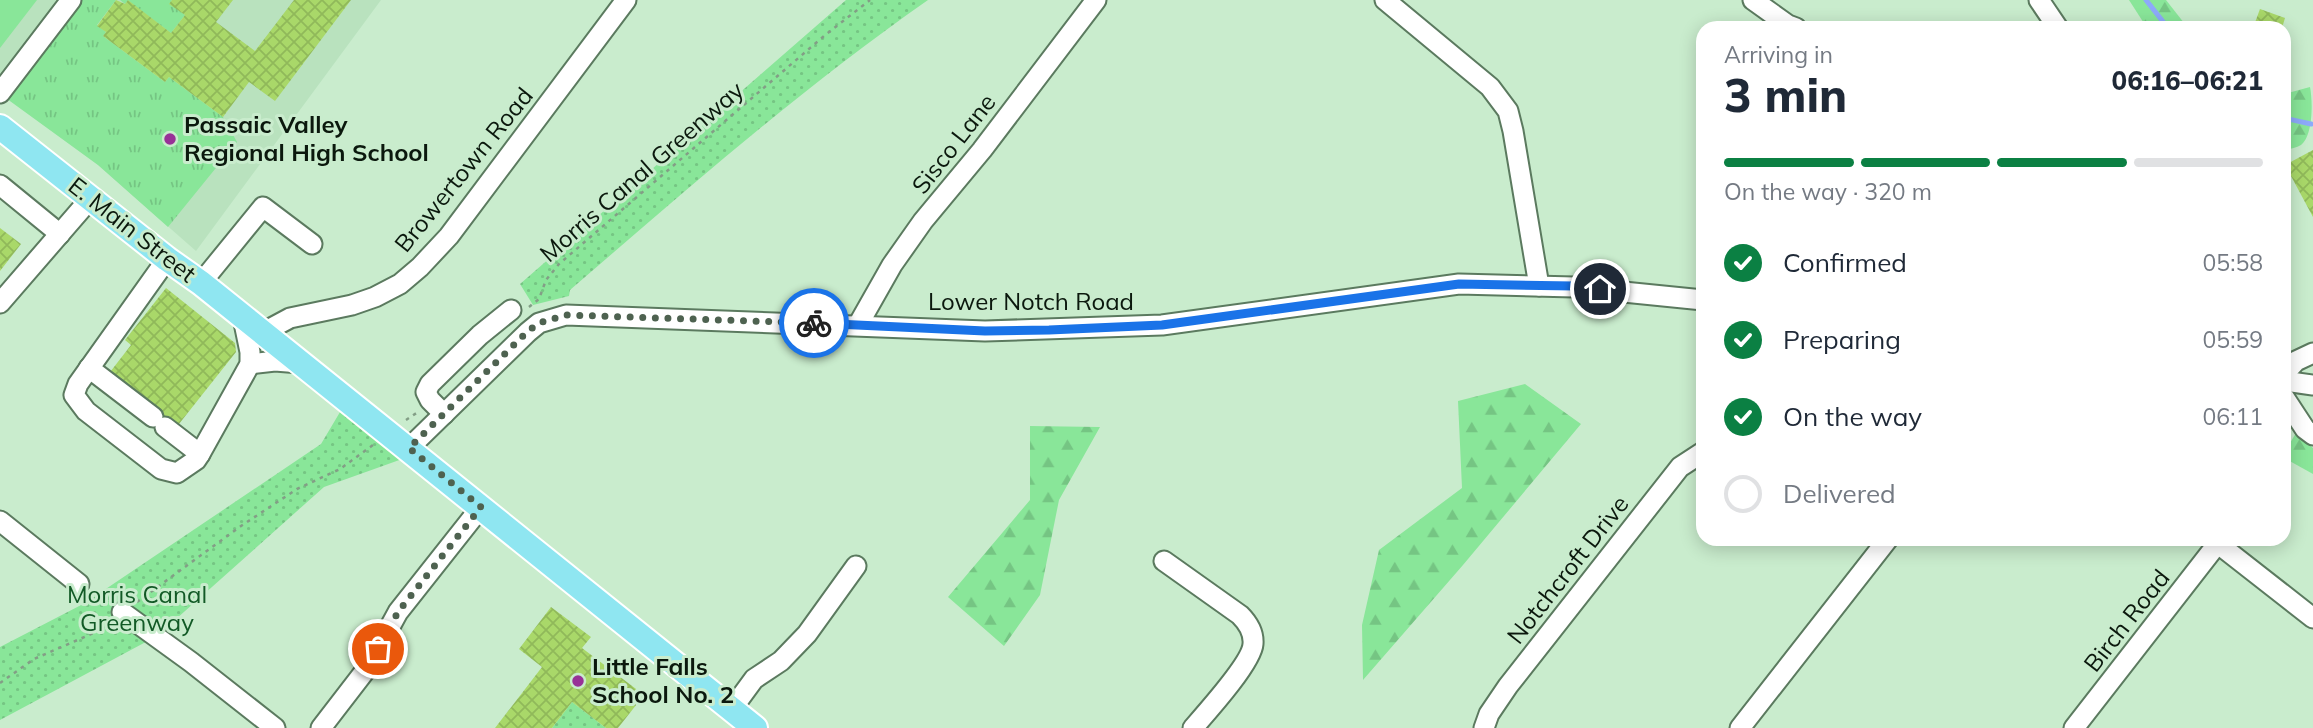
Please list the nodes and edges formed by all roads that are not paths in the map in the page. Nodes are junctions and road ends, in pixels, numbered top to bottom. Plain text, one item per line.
1 (71, 0) edge
2 (626, 0) edge
3 (1096, 0) edge
4 (1385, 0) edge
5 (1753, 0) edge
6 (2039, 0) edge
7 (1782, 21) edge
8 (2053, 21) edge
9 (0, 93) edge
10 (3, 135) edge
11 (0, 185) edge
12 (90, 199) junction
13 (60, 234) junction
14 (312, 244) dead end
15 (167, 258) junction
16 (201, 283) junction
17 (1539, 286) junction
18 (1696, 299) edge
19 (0, 303) edge
20 (517, 310) road end
21 (243, 317) junction
22 (858, 325) junction
23 (262, 333) junction
24 (2313, 353) edge
25 (300, 363) junction
26 (250, 364) junction
27 (2291, 366) edge
28 (89, 368) junction
29 (2291, 382) edge
30 (2313, 385) edge
31 (437, 407) junction
32 (2291, 408) edge
33 (2313, 435) edge
34 (409, 448) junction
35 (200, 454) junction
36 (1696, 457) edge
37 (481, 507) junction
38 (0, 521) edge
39 (1883, 546) edge
40 (2211, 546) edge
41 (2221, 546) edge
42 (1164, 561) dead end
43 (856, 566) dead end
44 (79, 584) dead end
45 (122, 612) road end
46 (2313, 618) edge
47 (732, 709) junction
48 (275, 728) edge
49 (321, 728) edge
50 (755, 728) edge
51 (1193, 728) edge
52 (1484, 728) edge
53 (1740, 728) edge
54 (2074, 728) edge

1 - 9 street
2 - 23 street, Browertown Road
3 - 22 street, Sisco Lane
4 - 17 street
5 - 7 street
6 - 8 street
10 - 12 main road, E. Main Street
11 - 13 street
12 - 13 street
12 - 15 main road, E. Main Street
13 - 19 street
14 - 16 street
15 - 16 main road, E. Main Street
15 - 28 street
16 - 21 main road, E. Main Street
17 - 18 street, Lower Notch Road
17 - 22 street, Lower Notch Road
20 - 31 street
21 - 23 main road, E. Main Street
21 - 26 street
22 - 31 street, Lower Notch Road
23 - 25 main road, E. Main Street
24 - 27 street
25 - 26 street
25 - 34 main road, E. Main Street
26 - 35 street
28 - 35 street
28 - 35 street
29 - 30 street
31 - 34 street, Lower Notch Road
32 - 33 street
34 - 37 main road, E. Main Street
36 - 52 street, Notchcroft Drive
37 - 47 main road, E. Main Street
37 - 49 street
38 - 44 street
39 - 53 street
40 - 54 street, Birch Road
41 - 46 street
42 - 51 street
43 - 47 street
45 - 48 street
47 - 50 main road, E. Main Street

